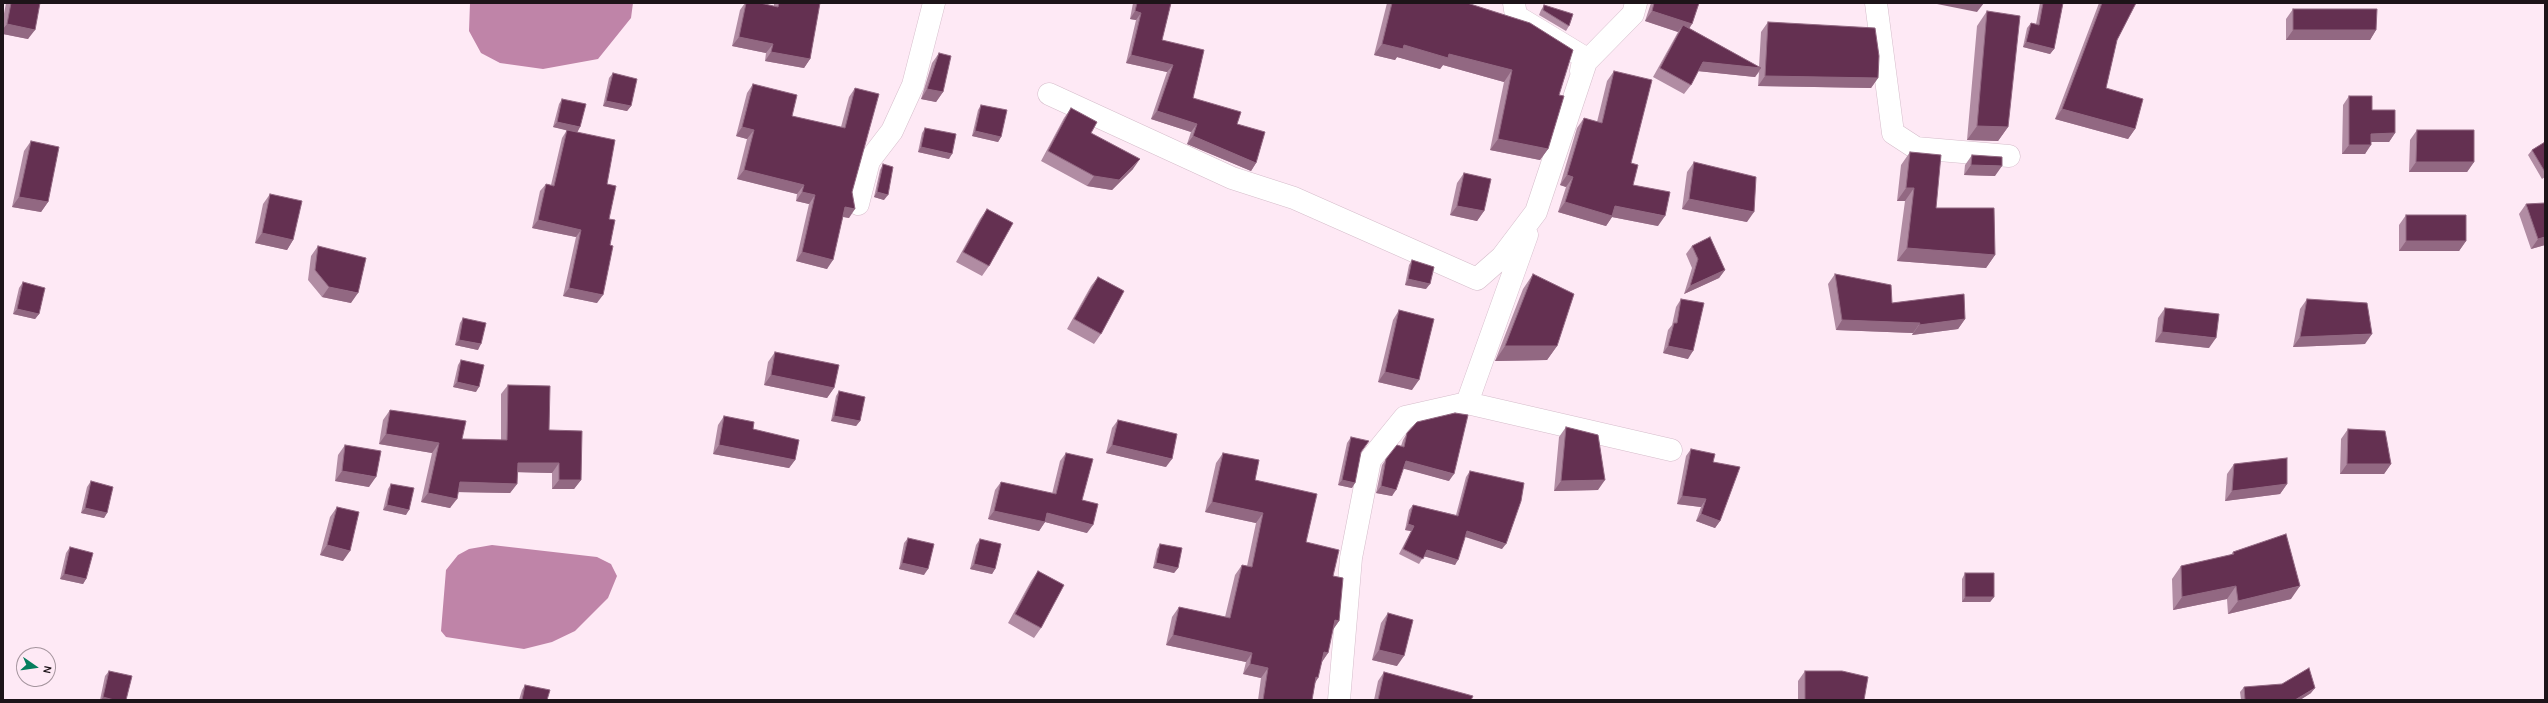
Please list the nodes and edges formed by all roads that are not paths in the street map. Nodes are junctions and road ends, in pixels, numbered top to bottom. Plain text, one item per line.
1 (934, 3) edge
2 (1514, 3) edge
3 (1636, 3) edge
4 (1876, 3) edge
5 (1049, 94) dead end
6 (2009, 156) dead end
7 (858, 204) dead end
8 (1467, 403) junction
9 (1671, 450) dead end
10 (1339, 700) edge

1 - 7 street
2 - 5 street
3 - 8 street
4 - 6 street
8 - 9 street
8 - 10 street

